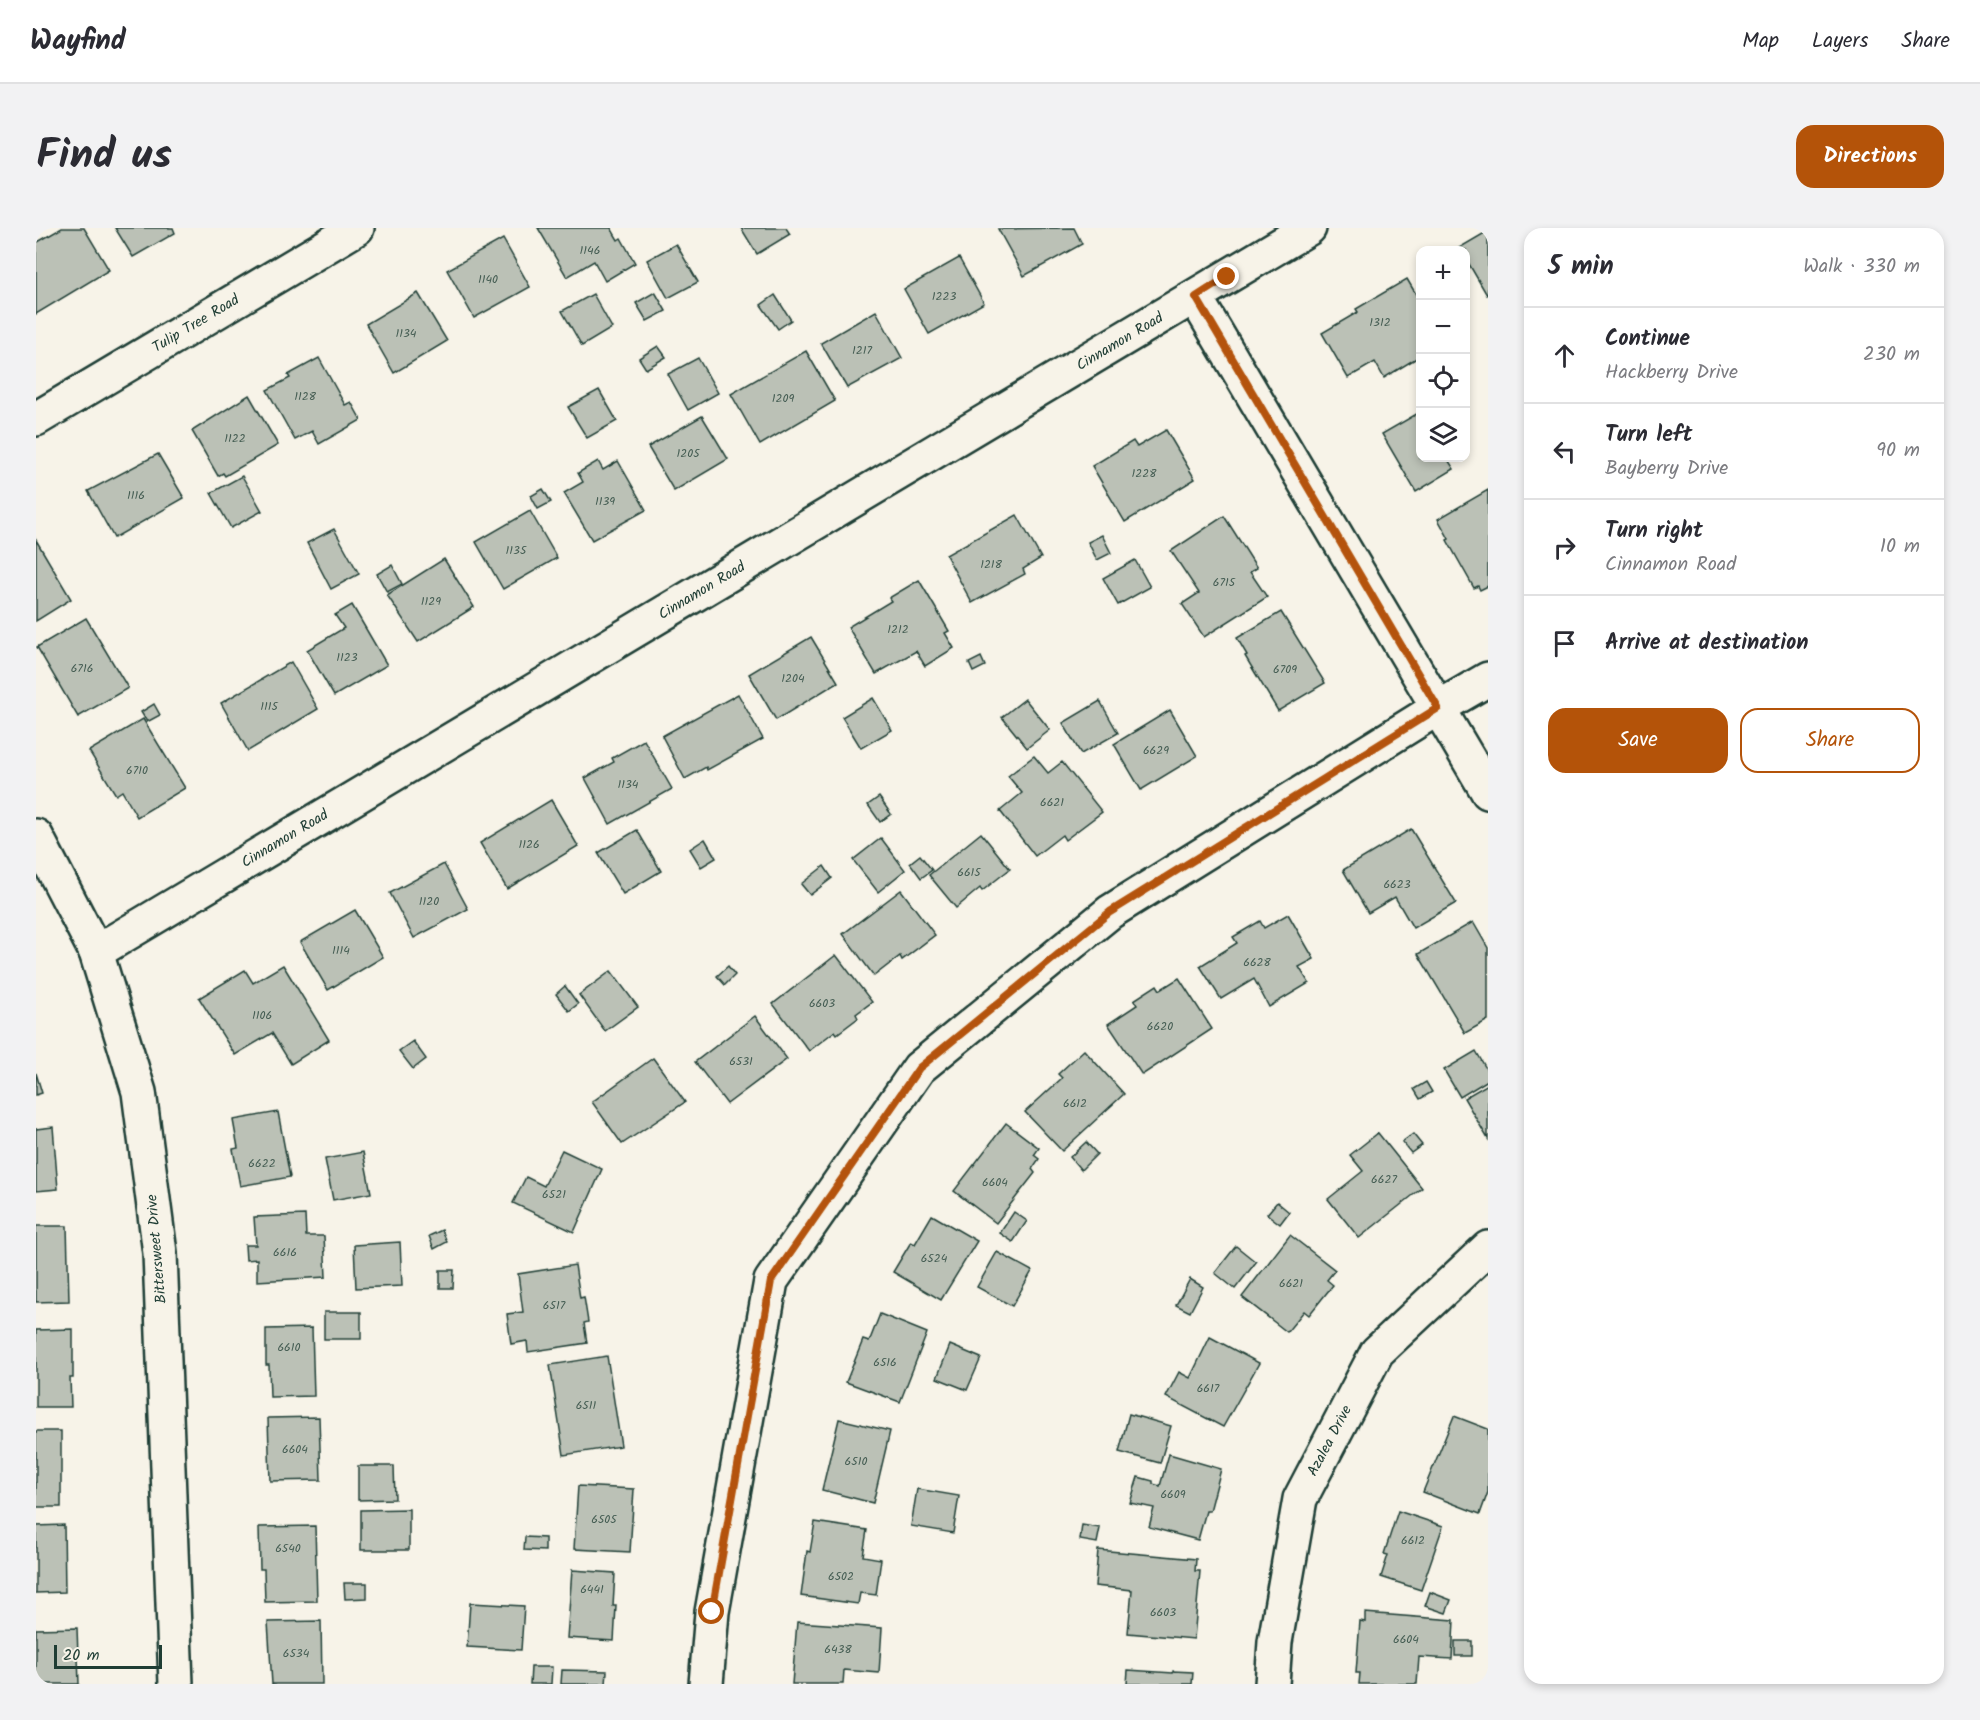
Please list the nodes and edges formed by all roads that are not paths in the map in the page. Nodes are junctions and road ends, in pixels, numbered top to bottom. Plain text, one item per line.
1 (357, 228) edge
2 (1309, 228) edge
3 (1196, 297) junction
4 (36, 419) edge
5 (1488, 679) edge
6 (1438, 708) junction
7 (1488, 792) edge
8 (36, 836) edge
9 (96, 952) junction
10 (1488, 1248) edge
11 (176, 1684) edge
12 (706, 1684) edge
13 (1272, 1684) edge

1 - 4 street, Tulip Tree Road
2 - 3 street, Cinnamon Road
3 - 6 street
3 - 9 street, Cinnamon Road
5 - 6 street
6 - 7 street
6 - 12 street
8 - 9 street, Bittersweet Drive
9 - 11 street, Bittersweet Drive
10 - 13 street, Azalea Drive

